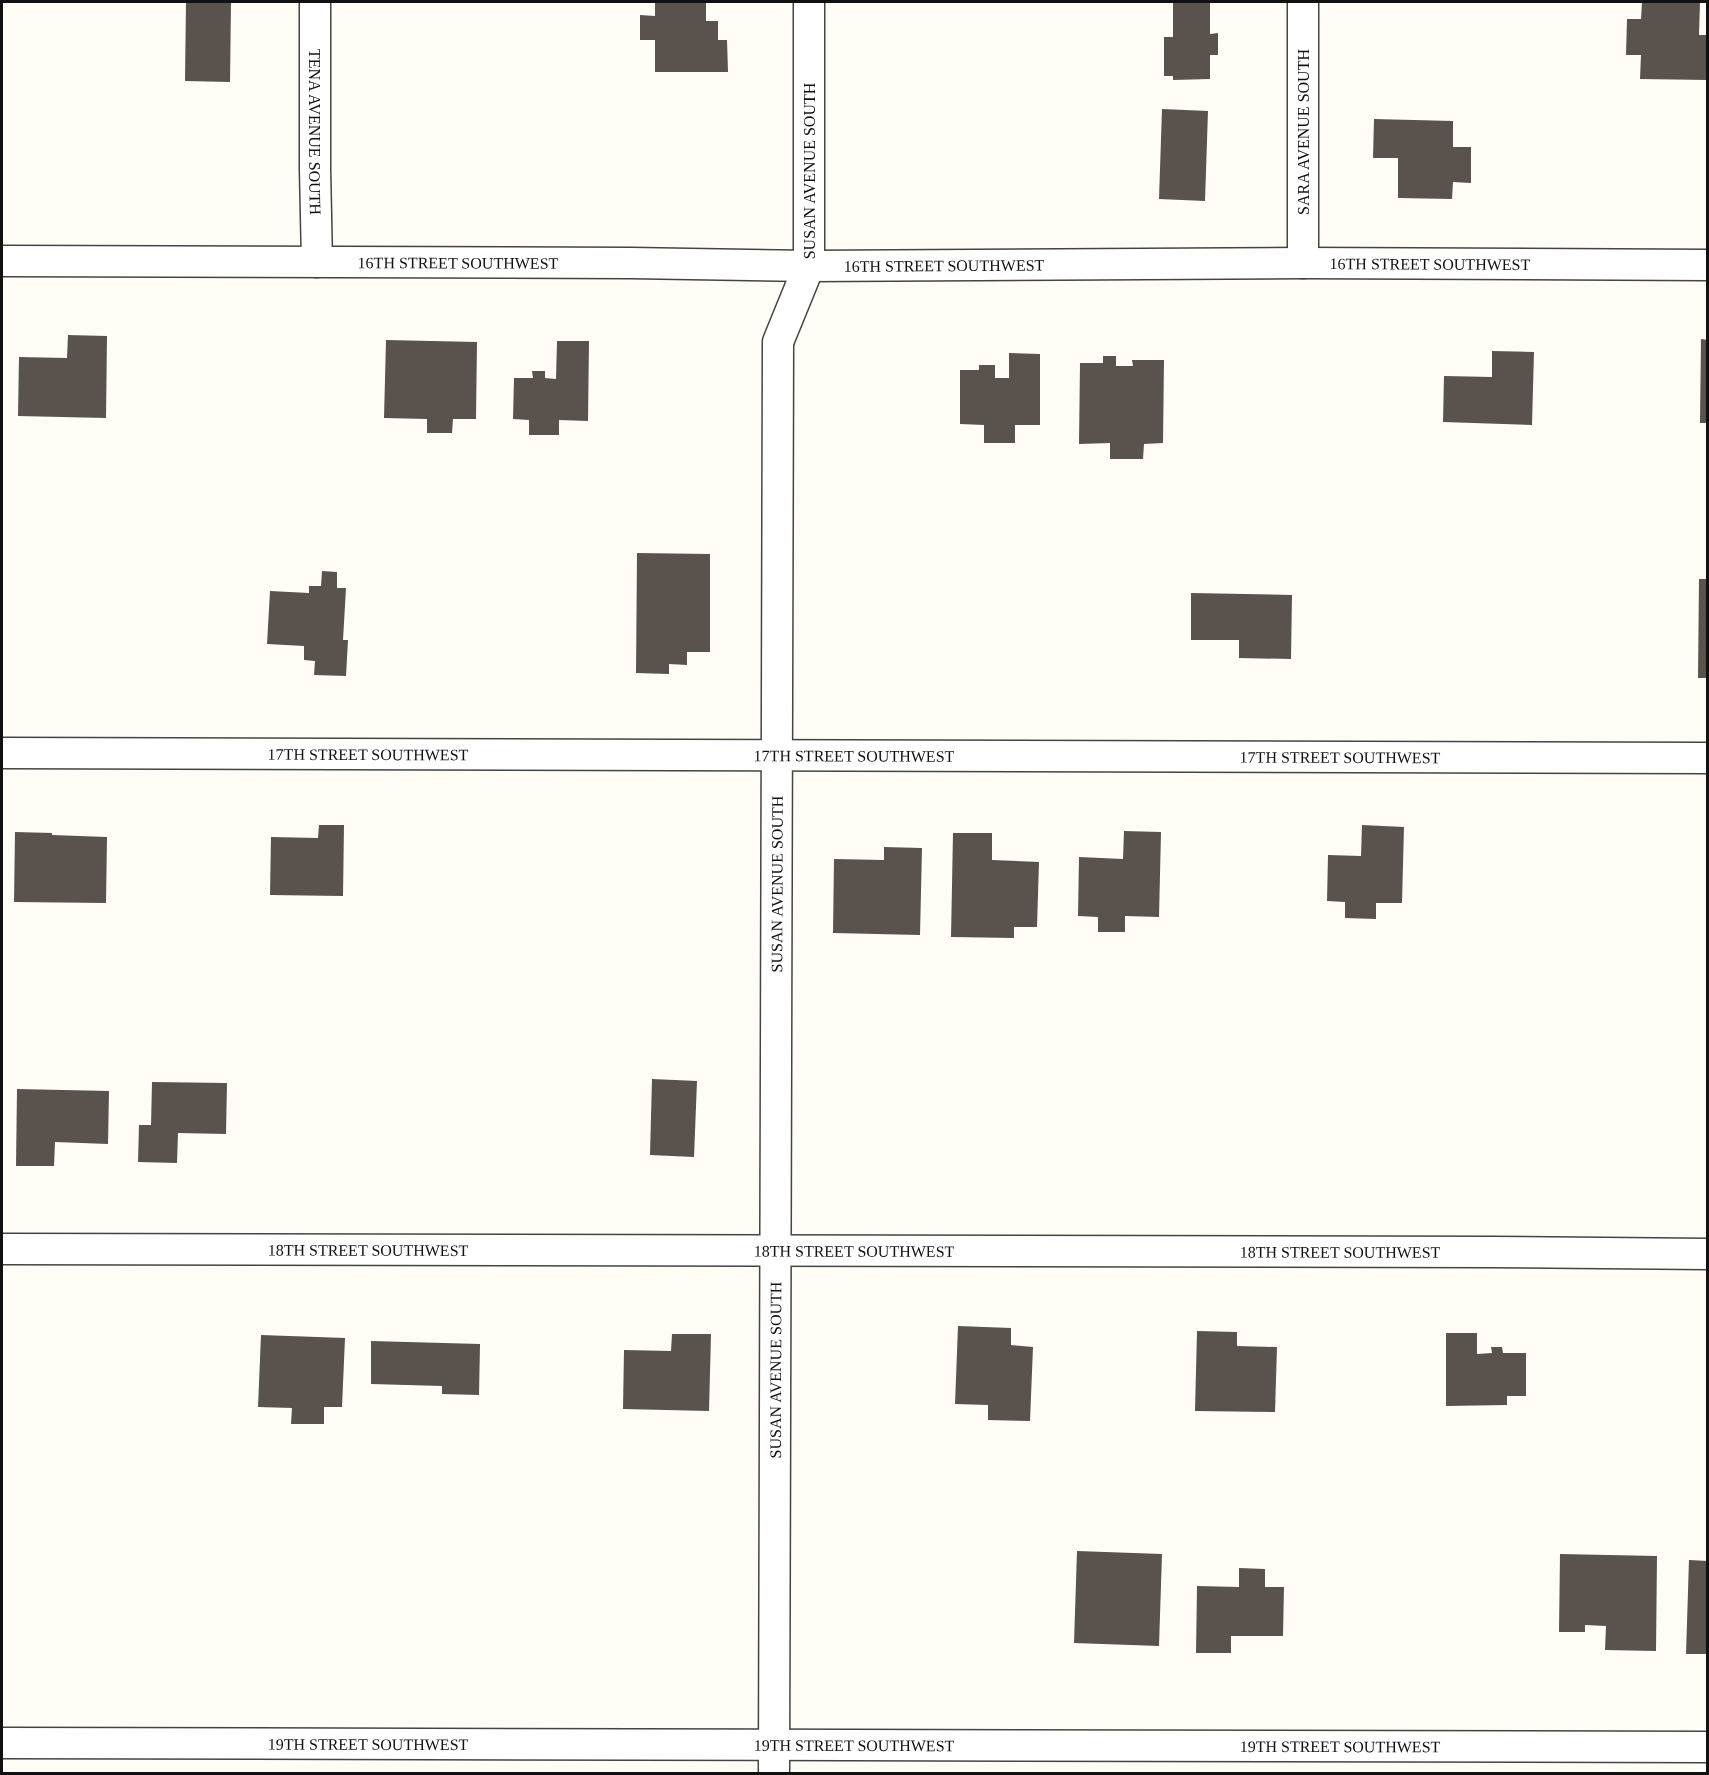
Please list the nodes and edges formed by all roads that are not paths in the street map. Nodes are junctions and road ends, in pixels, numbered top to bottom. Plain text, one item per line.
1 (315, 2) edge
2 (810, 2) edge
3 (1303, 2) edge
4 (2, 261) edge
5 (317, 262) junction
6 (1303, 263) junction
7 (1707, 265) edge
8 (809, 266) junction
9 (2, 753) edge
10 (778, 755) junction
11 (1707, 758) edge
12 (2, 1249) edge
13 (776, 1251) junction
14 (1707, 1254) edge
15 (2, 1743) edge
16 (1707, 1748) edge
17 (774, 1760) edge

1 - 5 street, TENA AVENUE SOUTH
2 - 8 street, SUSAN AVENUE SOUTH
3 - 6 street, SARA AVENUE SOUTH
4 - 5 street, 16TH STREET SOUTHWEST
5 - 8 street, 16TH STREET SOUTHWEST
6 - 7 street, 16TH STREET SOUTHWEST
6 - 8 street, 16TH STREET SOUTHWEST
8 - 10 street, SUSAN AVENUE SOUTH
9 - 10 street, 17TH STREET SOUTHWEST
10 - 11 street, 17TH STREET SOUTHWEST
10 - 13 street, SUSAN AVENUE SOUTH
12 - 13 street, 18TH STREET SOUTHWEST
13 - 14 street, 18TH STREET SOUTHWEST
13 - 17 street, SUSAN AVENUE SOUTH
15 - 17 street, 19TH STREET SOUTHWEST
16 - 17 street, 19TH STREET SOUTHWEST

